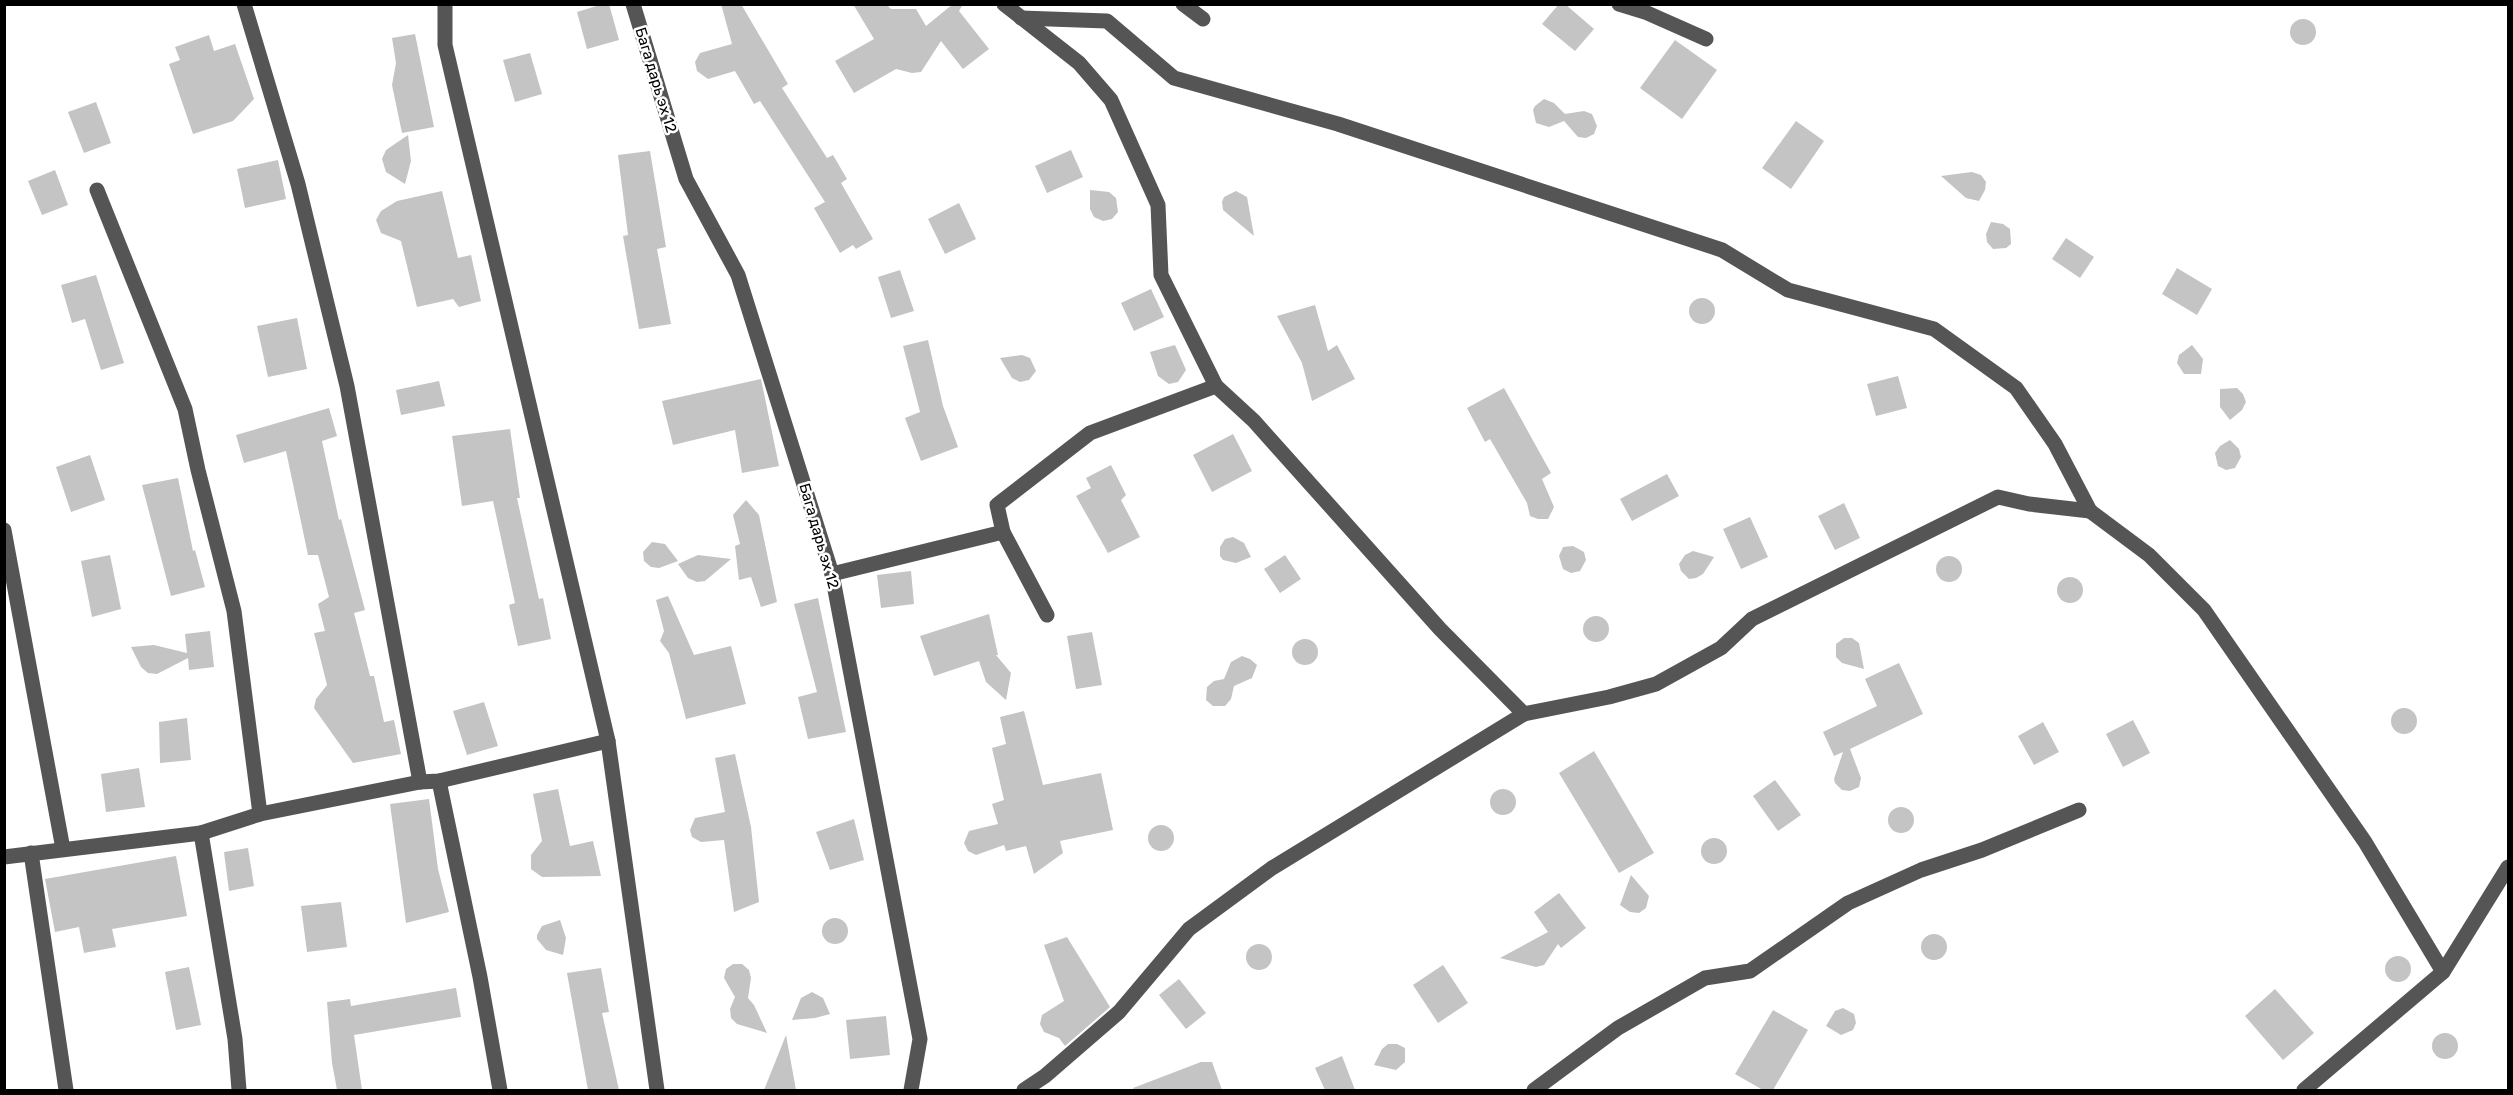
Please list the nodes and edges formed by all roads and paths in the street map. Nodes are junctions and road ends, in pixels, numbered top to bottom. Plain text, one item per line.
1 (244, 4) edge
2 (445, 4) edge
3 (633, 4) edge
4 (1004, 4) edge
5 (1183, 4) edge
6 (1619, 4) edge
7 (1021, 18) junction
8 (1203, 19) dead end
9 (1706, 39) dead end
10 (98, 190) dead end
11 (1216, 386) junction
12 (2090, 511) junction
13 (4, 530) edge
14 (1003, 532) junction
15 (832, 574) junction
16 (1047, 615) dead end
17 (1524, 714) junction
18 (608, 741) junction
19 (440, 781) junction
20 (420, 782) junction
21 (2079, 810) dead end
22 (260, 814) junction
23 (201, 833) junction
24 (63, 849) junction
25 (31, 853) junction
26 (4, 857) edge
27 (2508, 867) edge
28 (2443, 972) junction
29 (66, 1090) edge
30 (239, 1090) edge
31 (500, 1090) edge
32 (657, 1090) edge
33 (910, 1090) edge
34 (1024, 1090) edge
35 (1534, 1090) edge
36 (2304, 1090) edge

1 - 20 street
2 - 18 street
3 - 15 street, Бага дарь эх 12
4 - 7 street
5 - 8 street
6 - 9 street
7 - 11 street
7 - 12 street
10 - 22 street
11 - 14 street
11 - 17 street
12 - 17 street
12 - 28 street
13 - 24 street
14 - 15 street
14 - 16 street
15 - 33 street, Бага дарь эх 12
17 - 34 street
18 - 19 street
18 - 32 street
19 - 20 street
19 - 31 street
20 - 22 street
21 - 35 street
22 - 23 street
23 - 24 street
23 - 30 street
24 - 25 street
25 - 26 street
25 - 29 street
27 - 28 street
28 - 36 street

